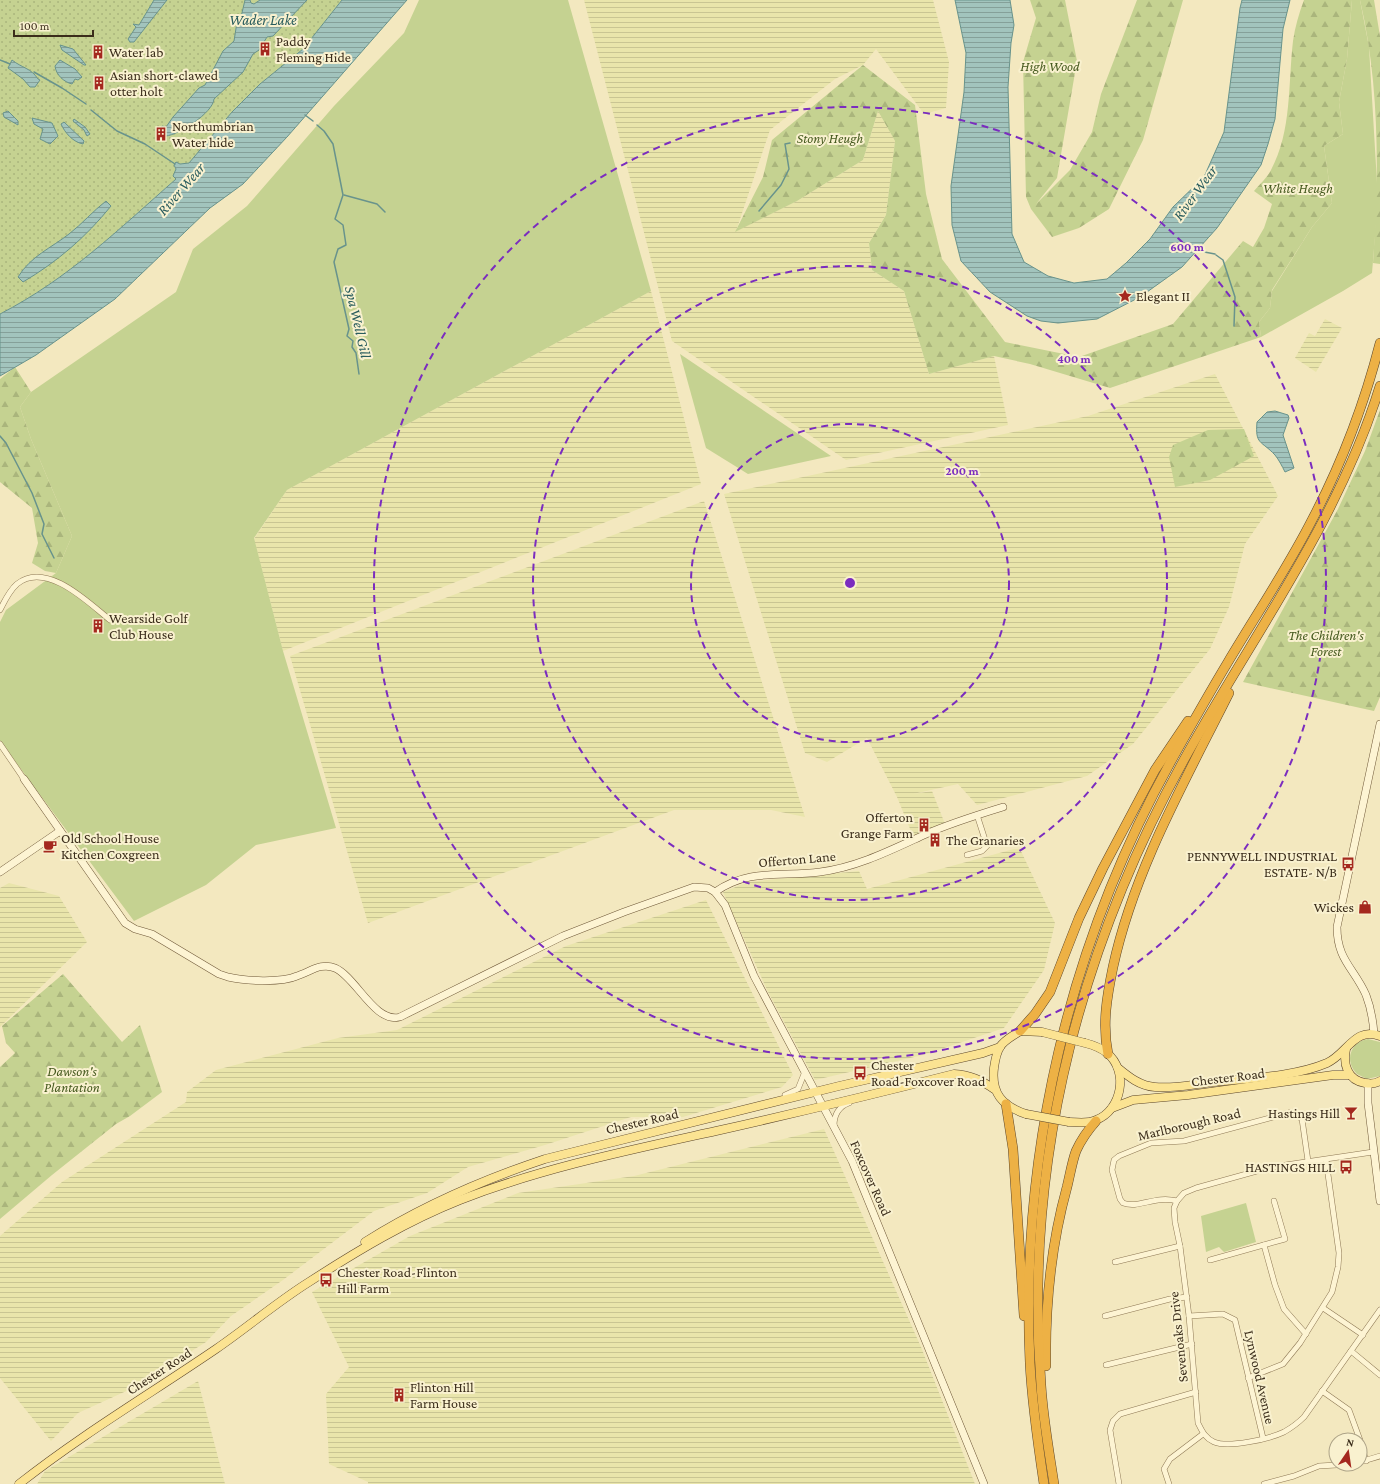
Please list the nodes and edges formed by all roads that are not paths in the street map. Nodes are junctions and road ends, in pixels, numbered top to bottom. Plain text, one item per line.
1 (1380, 343) edge
2 (1380, 386) edge
3 (0, 610) edge
4 (110, 620) dead end
5 (1259, 634) junction
6 (1226, 665) junction
7 (1380, 724) edge
8 (0, 744) edge
9 (24, 779) joint
10 (1003, 807) dead end
11 (977, 815) junction
12 (60, 831) junction
13 (967, 855) dead end
14 (0, 872) edge
15 (715, 892) junction
16 (1020, 1031) junction
17 (1377, 1035) edge
18 (1000, 1047) junction
19 (1346, 1049) junction
20 (1108, 1054) junction
21 (1118, 1068) junction
22 (804, 1074) junction
23 (1350, 1075) junction
24 (1380, 1081) edge
25 (1368, 1083) junction
26 (994, 1089) junction
27 (884, 1091) junction
28 (815, 1093) junction
29 (1006, 1104) junction
30 (822, 1107) junction
31 (1112, 1108) junction
32 (733, 1113) junction
33 (1096, 1121) junction
34 (834, 1129) junction
35 (1373, 1152) junction
36 (1326, 1160) junction
37 (1308, 1162) junction
38 (1176, 1201) junction
39 (1274, 1201) dead end
40 (1380, 1201) edge
41 (1264, 1245) junction
42 (1180, 1246) junction
43 (1210, 1260) dead end
44 (1115, 1262) dead end
45 (313, 1279) junction
46 (1187, 1297) junction
47 (1323, 1308) junction
48 (1379, 1312) edge
49 (1105, 1316) dead end
50 (1189, 1316) junction
51 (1306, 1334) junction
52 (1362, 1335) junction
53 (1192, 1344) junction
54 (1351, 1351) junction
55 (1106, 1365) dead end
56 (1380, 1375) edge
57 (1248, 1378) junction
58 (1322, 1391) junction
59 (1196, 1392) junction
60 (1033, 1401) junction
61 (1357, 1432) edge
62 (1203, 1434) junction
63 (1262, 1438) junction
64 (1047, 1442) junction
65 (1380, 1456) edge
66 (1368, 1459) edge
67 (1328, 1465) edge
68 (18, 1484) edge
69 (984, 1484) edge
70 (1044, 1484) edge
71 (1054, 1484) edge
72 (1119, 1484) edge
73 (1169, 1484) edge
74 (1264, 1484) edge

1 - 6 highway
2 - 5 highway
3 - 4 street
5 - 20 highway
5 - 64 highway
6 - 16 highway
6 - 60 highway
7 - 17 street
8 - 9 street
9 - 12 street
10 - 11 street
11 - 13 street
11 - 15 street, Offerton Lane
12 - 14 street
12 - 15 street
15 - 22 street, Foxcover Road
16 - 18 main road
16 - 20 main road, bridge
17 - 19 main road, Chester Road
18 - 26 main road
18 - 28 main road, Chester Road
19 - 21 main road, Chester Road
19 - 23 main road
20 - 21 main road
21 - 31 main road
22 - 28 street, Foxcover Road
22 - 32 street
23 - 25 main road, Chester Road
23 - 31 main road, Chester Road
24 - 25 main road
25 - 35 street
26 - 27 main road, Chester Road
26 - 29 main road
27 - 30 main road, Chester Road
27 - 34 street
28 - 30 street, Foxcover Road
28 - 32 main road, Chester Road
29 - 33 main road, bridge
29 - 60 highway
30 - 34 street, Foxcover Road
30 - 45 main road, Chester Road
31 - 33 main road
32 - 45 main road, Chester Road
33 - 64 highway
34 - 69 street, Foxcover Road
35 - 36 street
35 - 40 street
36 - 37 street
36 - 47 street
37 - 38 street
37 - 38 street, Marlborough Road
38 - 42 street, Sevenoaks Drive
39 - 41 street
41 - 43 street
41 - 51 street
42 - 44 street
42 - 46 street, Sevenoaks Drive
45 - 68 main road, Chester Road
46 - 49 street
46 - 50 street, Sevenoaks Drive
47 - 51 street
47 - 52 street
48 - 52 street
50 - 53 street, Sevenoaks Drive
50 - 57 street, Lynwood Avenue
51 - 57 street
52 - 54 street
53 - 55 street
53 - 59 street, Sevenoaks Drive
54 - 56 street
54 - 58 street
57 - 63 street, Lynwood Avenue
58 - 61 street
58 - 63 street
59 - 62 street, Sevenoaks Drive
59 - 72 street
60 - 70 highway
62 - 63 street
62 - 73 street
64 - 71 highway
65 - 66 street
67 - 74 street

